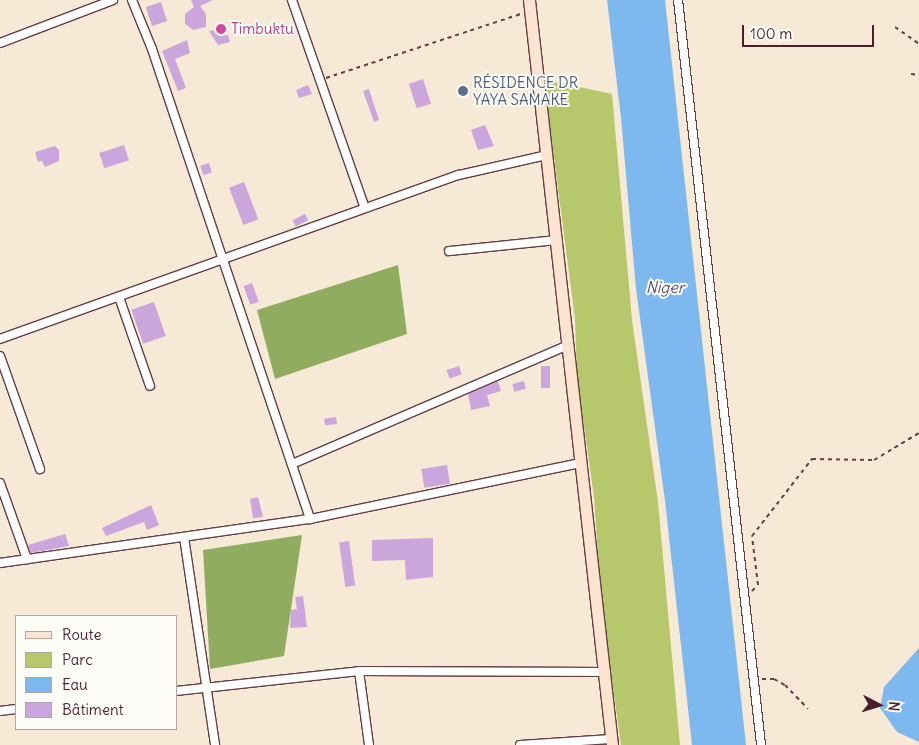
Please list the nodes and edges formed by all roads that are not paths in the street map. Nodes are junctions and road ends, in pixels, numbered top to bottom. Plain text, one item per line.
1 (132, 0) edge
2 (292, 0) edge
3 (678, 0) edge
4 (108, 1) edge
5 (530, 5) edge
6 (0, 43) edge
7 (547, 155) junction
8 (365, 208) junction
9 (557, 240) junction
10 (450, 251) dead end
11 (222, 259) junction
12 (119, 297) junction
13 (0, 339) edge
14 (568, 345) junction
15 (0, 356) edge
16 (150, 386) dead end
17 (580, 462) junction
18 (292, 464) junction
19 (40, 469) dead end
20 (0, 483) edge
21 (310, 519) junction
22 (184, 537) junction
23 (27, 559) junction
24 (0, 563) edge
25 (359, 670) junction
26 (606, 672) junction
27 (206, 688) junction
28 (178, 691) edge
29 (15, 709) edge
30 (0, 711) edge
31 (612, 742) edge
32 (215, 745) edge
33 (369, 745) edge
34 (520, 745) edge
35 (761, 745) edge

1 - 11 street
2 - 8 street
3 - 35 street
4 - 6 street
5 - 7 main road
7 - 8 street
7 - 9 main road
8 - 11 street
9 - 10 street
9 - 14 main road
11 - 12 street
11 - 18 street
12 - 13 street
12 - 16 street
14 - 17 main road
14 - 18 street
15 - 19 street
17 - 21 street
17 - 26 main road
18 - 21 street
20 - 23 street
21 - 22 street
22 - 23 street
22 - 27 street
23 - 24 street
25 - 26 street
25 - 27 street
25 - 33 street
26 - 31 main road
27 - 28 street
27 - 32 street
29 - 30 street
31 - 34 street

